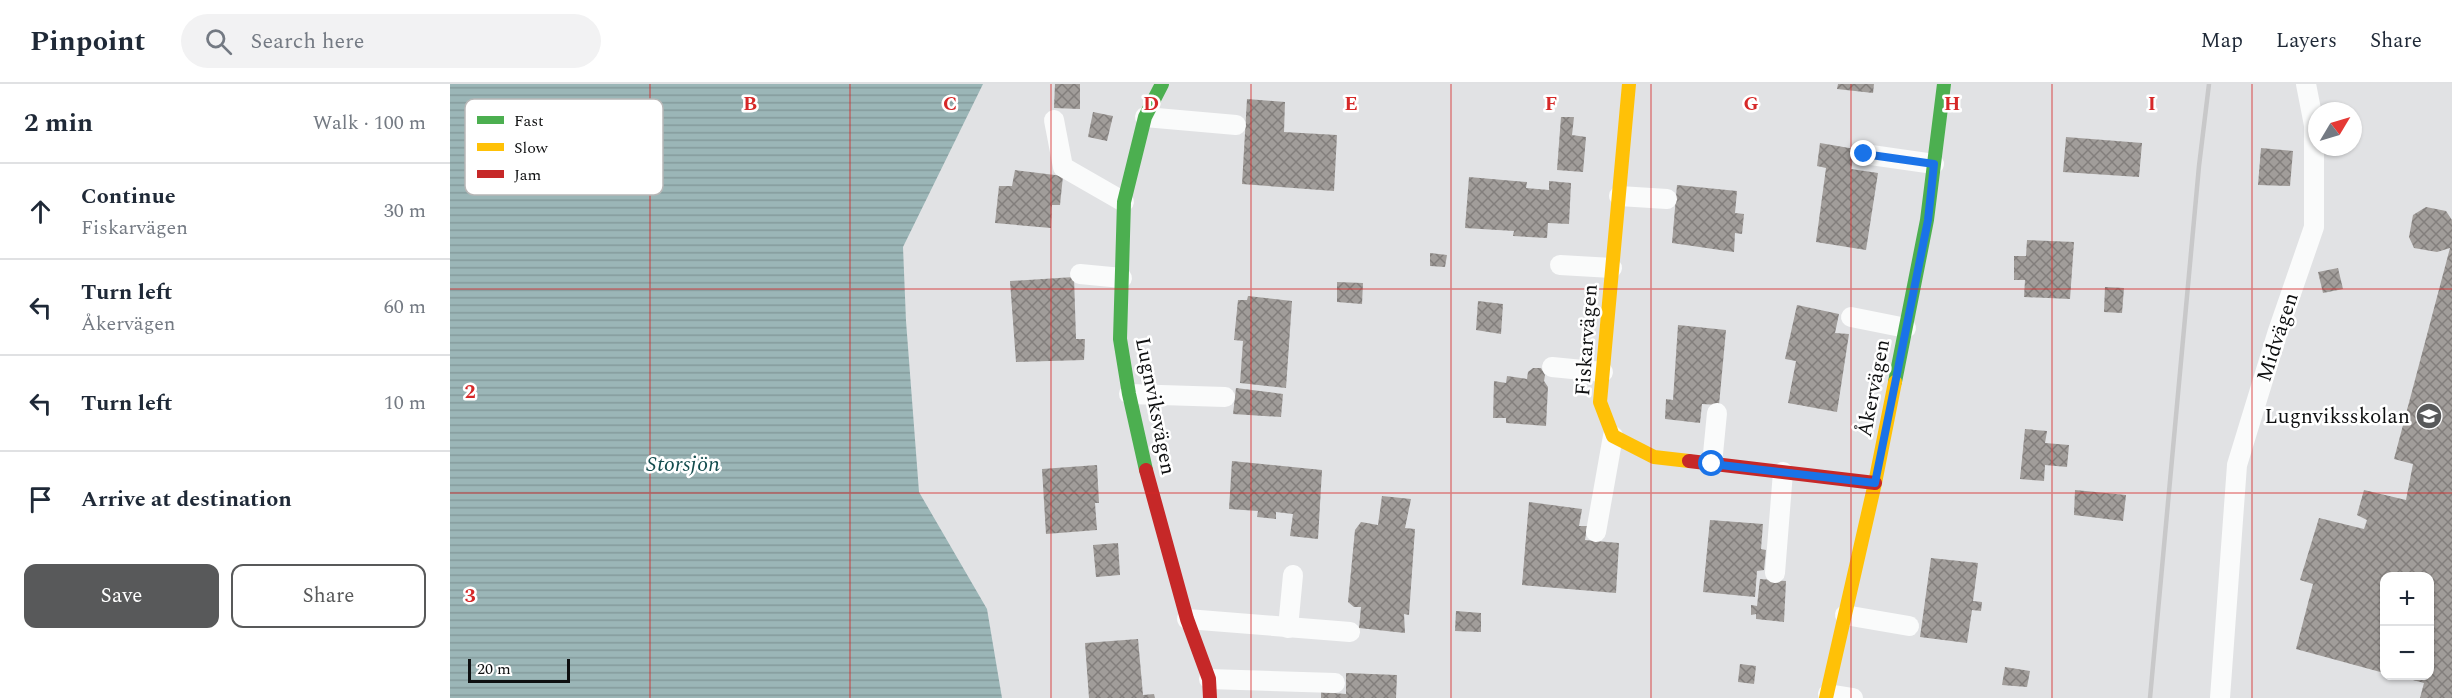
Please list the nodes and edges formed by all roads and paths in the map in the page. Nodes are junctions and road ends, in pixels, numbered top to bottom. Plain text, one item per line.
1 (1162, 84) edge
2 (1629, 84) edge
3 (1944, 84) edge
4 (2306, 84) edge
5 (1145, 117) junction
6 (1054, 120) dead end
7 (1236, 125) dead end
8 (1864, 154) dead end
9 (1934, 164) junction
10 (1619, 196) junction
11 (1667, 199) dead end
12 (1124, 202) junction
13 (1560, 265) dead end
14 (1612, 268) junction
15 (1080, 273) dead end
16 (1122, 278) junction
17 (1851, 317) dead end
18 (1906, 328) junction
19 (1552, 367) dead end
20 (1603, 372) junction
21 (1129, 394) junction
22 (1225, 397) dead end
23 (1717, 413) dead end
24 (1613, 436) junction
25 (1712, 464) junction
26 (1783, 472) junction
27 (1875, 483) junction
28 (1596, 532) dead end
29 (1775, 573) dead end
30 (1293, 575) dead end
31 (1845, 615) junction
32 (1187, 619) junction
33 (1909, 626) dead end
34 (1288, 628) junction
35 (1350, 632) dead end
36 (1335, 683) dead end
37 (1210, 688) edge
38 (1827, 696) edge
39 (1853, 698) edge
40 (2220, 698) edge

1 - 5 street, Lugnviksvägen
2 - 10 street, Fiskarvägen
3 - 9 street, Åkervägen
4 - 40 lane, Midvägen
5 - 7 lane
5 - 12 street, Lugnviksvägen
6 - 12 lane
8 - 9 lane
9 - 18 street, Åkervägen
10 - 11 lane
10 - 14 street, Fiskarvägen
12 - 16 street, Lugnviksvägen
13 - 14 lane
14 - 20 street, Fiskarvägen
15 - 16 lane
16 - 21 street, Lugnviksvägen
17 - 18 lane
18 - 27 street, Åkervägen
19 - 20 lane
20 - 24 street, Fiskarvägen
21 - 22 lane
21 - 32 street, Lugnviksvägen
23 - 25 lane
24 - 25 street
24 - 28 lane
25 - 26 street
26 - 27 street
26 - 29 lane
27 - 31 street, Åkervägen
30 - 34 lane
31 - 33 lane
31 - 38 street, Åkervägen
32 - 34 lane
32 - 37 street, Lugnviksvägen
34 - 35 lane
36 - 37 lane
38 - 39 lane

